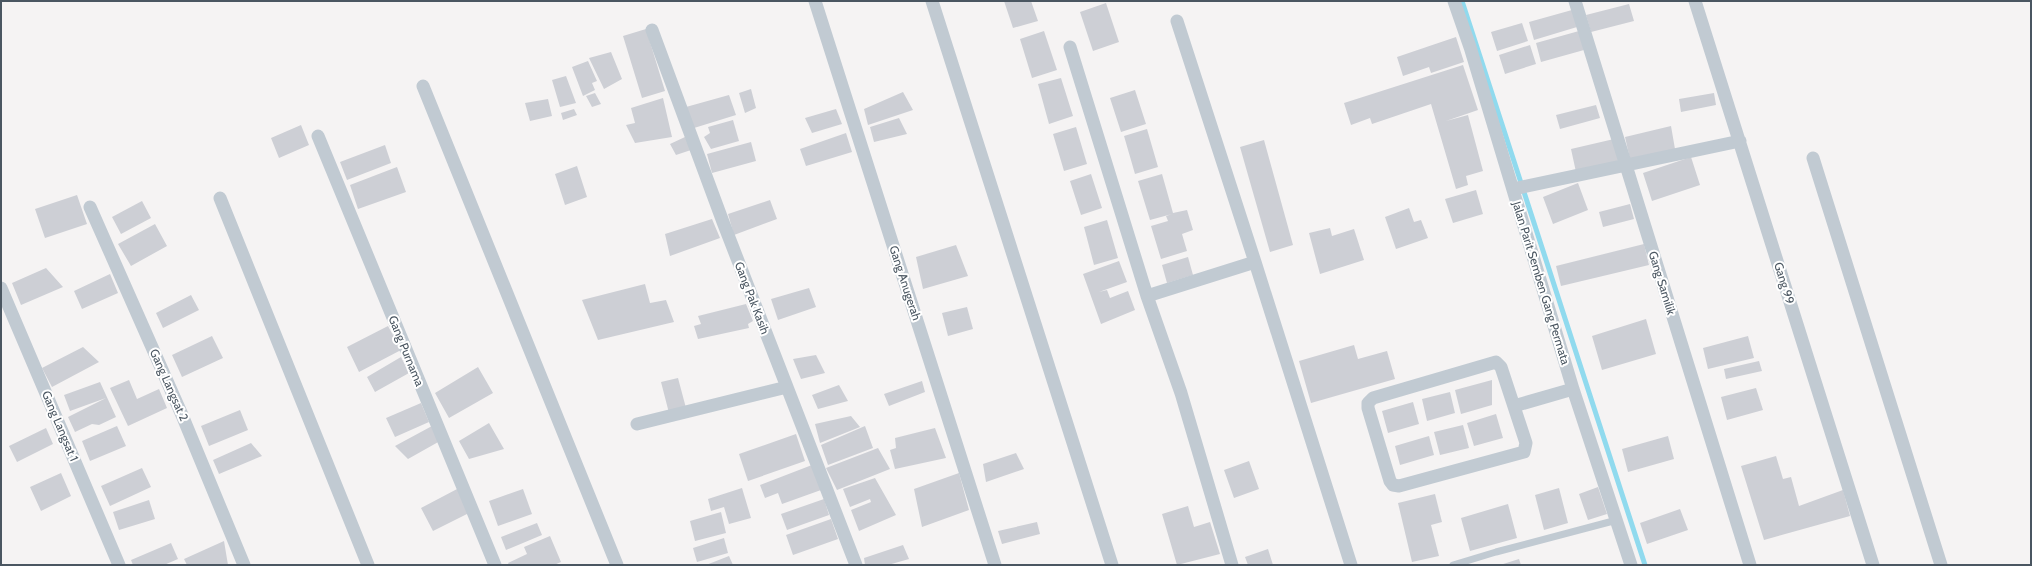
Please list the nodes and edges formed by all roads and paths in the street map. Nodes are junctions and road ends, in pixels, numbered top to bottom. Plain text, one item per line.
1 (815, 1) edge
2 (932, 1) edge
3 (1454, 1) edge
4 (1575, 1) edge
5 (1695, 1) edge
6 (1177, 21) dead end
7 (652, 30) dead end
8 (1070, 47) dead end
9 (423, 86) dead end
10 (318, 136) dead end
11 (1740, 141) junction
12 (1813, 158) dead end
13 (1626, 165) junction
14 (1513, 190) junction
15 (220, 198) dead end
16 (90, 207) dead end
17 (1255, 262) junction
18 (1, 288) edge
19 (1146, 296) junction
20 (787, 387) junction
21 (1573, 389) junction
22 (1514, 406) junction
23 (637, 424) dead end
24 (1617, 520) junction
25 (119, 565) edge
26 (244, 565) edge
27 (368, 565) edge
28 (495, 565) edge
29 (617, 565) edge
30 (856, 565) edge
31 (995, 565) edge
32 (1112, 565) edge
33 (1232, 565) edge
34 (1351, 565) edge
35 (1453, 565) edge
36 (1631, 565) edge
37 (1750, 565) edge
38 (1873, 565) edge
39 (1941, 565) edge

1 - 31 street, Gang Anugerah
2 - 32 street
3 - 14 street, Jalan Parit Semben Gang Permata
4 - 13 street, Gang Samilik
5 - 11 street, Gang 99
6 - 17 street
7 - 20 street, Gang Pak Kasih
8 - 19 street
9 - 29 street
10 - 28 street, Gang Purnama
11 - 13 street
11 - 38 street, Gang 99
12 - 39 street
13 - 14 street
13 - 37 street, Gang Samilik
14 - 21 street, Jalan Parit Semben Gang Permata
15 - 27 street
16 - 26 street, Gang Langsat 2
17 - 19 street
17 - 34 street
18 - 25 street, Gang Langsat 1
19 - 33 street
20 - 23 street
20 - 30 street, Gang Pak Kasih
21 - 22 street
21 - 24 street, Jalan Parit Semben Gang Permata
22 - 22 street
24 - 35 lane
24 - 36 street, Jalan Parit Semben Gang Permata

